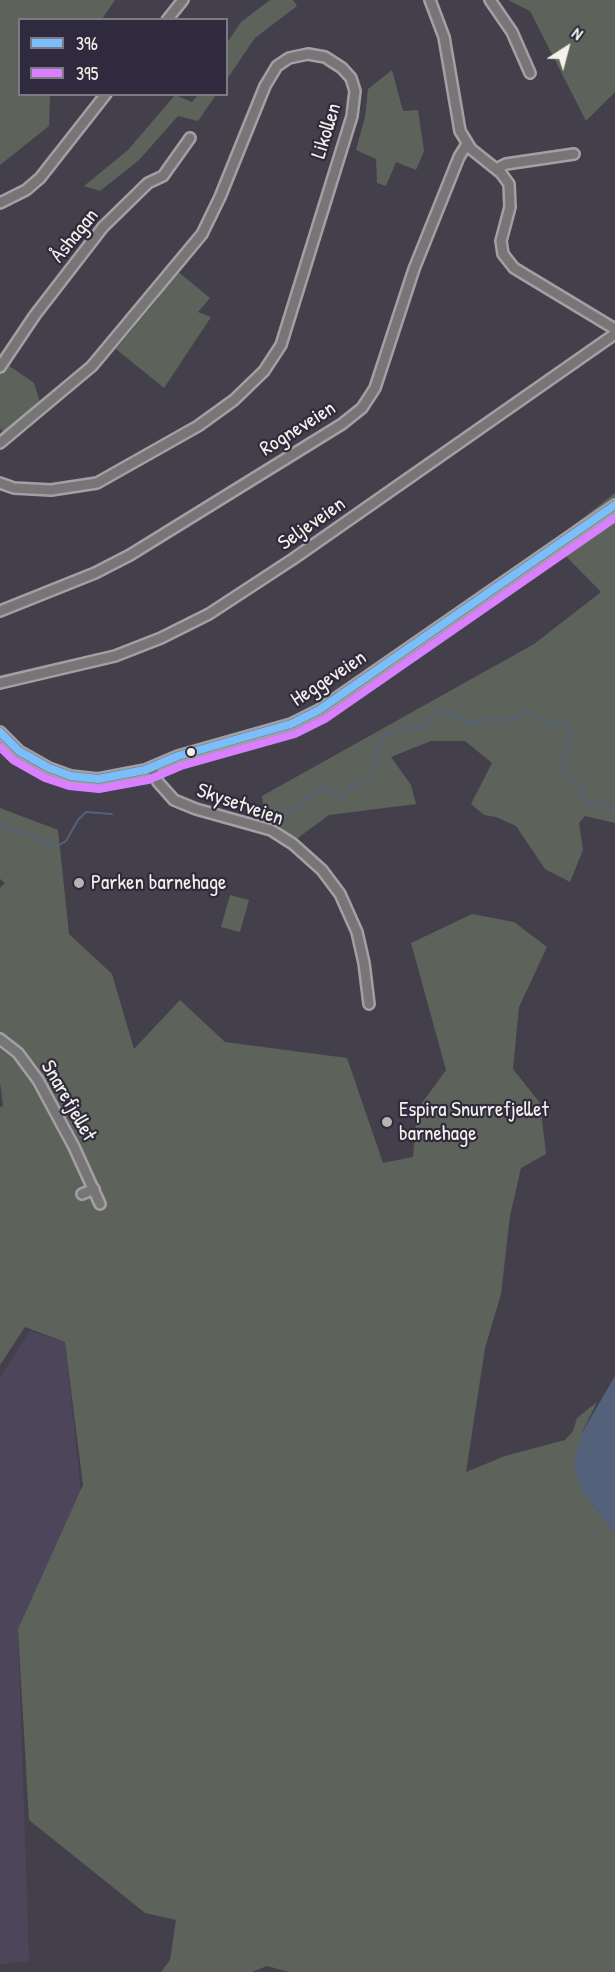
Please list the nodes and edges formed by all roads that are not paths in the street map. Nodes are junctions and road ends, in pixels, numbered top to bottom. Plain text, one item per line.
1 (183, 0) edge
2 (430, 0) edge
3 (490, 0) edge
4 (169, 18) edge
5 (530, 73) dead end
6 (104, 96) edge
7 (190, 138) dead end
8 (467, 144) junction
9 (574, 154) dead end
10 (496, 169) junction
11 (0, 203) edge
12 (615, 329) edge
13 (615, 334) edge
14 (0, 368) edge
15 (0, 443) edge
16 (0, 483) edge
17 (615, 505) edge
18 (0, 611) edge
19 (0, 683) edge
20 (0, 732) edge
21 (151, 768) junction
22 (369, 1004) dead end
23 (0, 1039) edge
24 (94, 1189) junction
25 (82, 1194) dead end
26 (100, 1204) dead end

1 - 4 street
2 - 8 street
3 - 5 street
6 - 11 street
7 - 14 street, Åshagan
8 - 10 street
8 - 18 street, Rogneveien
9 - 10 street
10 - 12 street
13 - 19 street, Seljeveien
15 - 16 street, Likollen
17 - 21 street, Heggeveien
20 - 21 street, Heggeveien
21 - 22 street, Skysetveien
23 - 24 street, Snarefjellet
24 - 25 street
24 - 26 street, Snarefjellet

